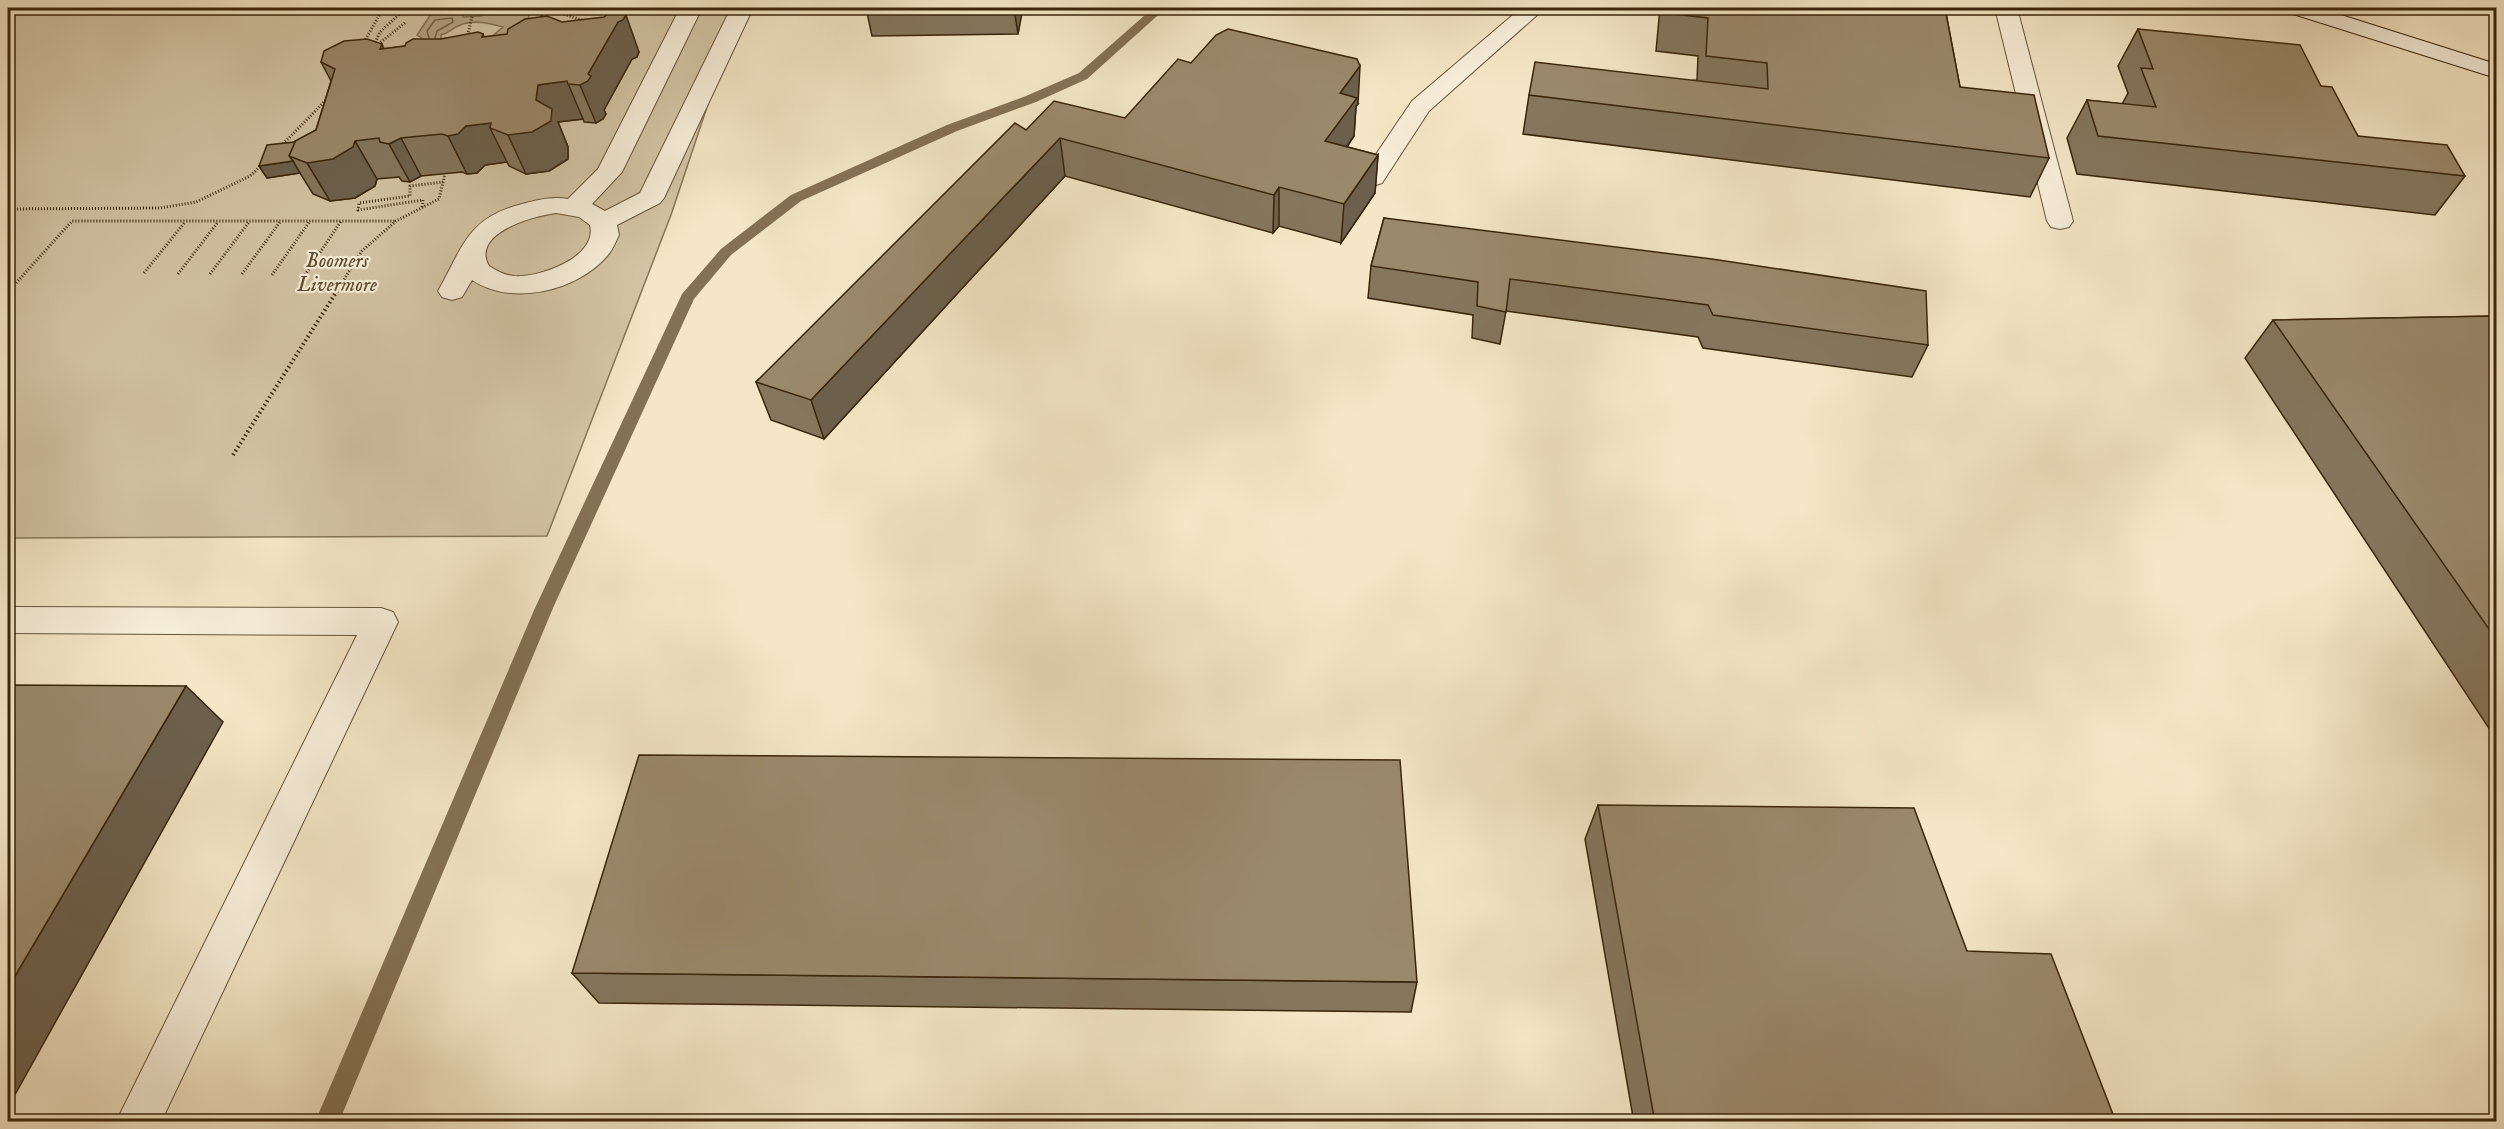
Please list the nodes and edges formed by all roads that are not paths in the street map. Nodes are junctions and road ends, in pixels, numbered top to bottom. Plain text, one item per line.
1 (691, 8) edge
2 (742, 8) edge
3 (1534, 8) edge
4 (2006, 8) edge
5 (2298, 8) edge
6 (2496, 71) edge
7 (1373, 178) edge
8 (575, 207) junction
9 (2060, 221) dead end
10 (603, 222) junction
11 (595, 255) junction
12 (470, 259) junction
13 (453, 291) dead end
14 (576, 291) dead end
15 (8, 620) edge
16 (138, 1122) edge

1 - 8 street
2 - 10 street
3 - 7 street
4 - 9 street
5 - 6 street
8 - 10 street
8 - 12 street
10 - 11 street
11 - 12 street
11 - 14 street
12 - 13 street
15 - 16 street

